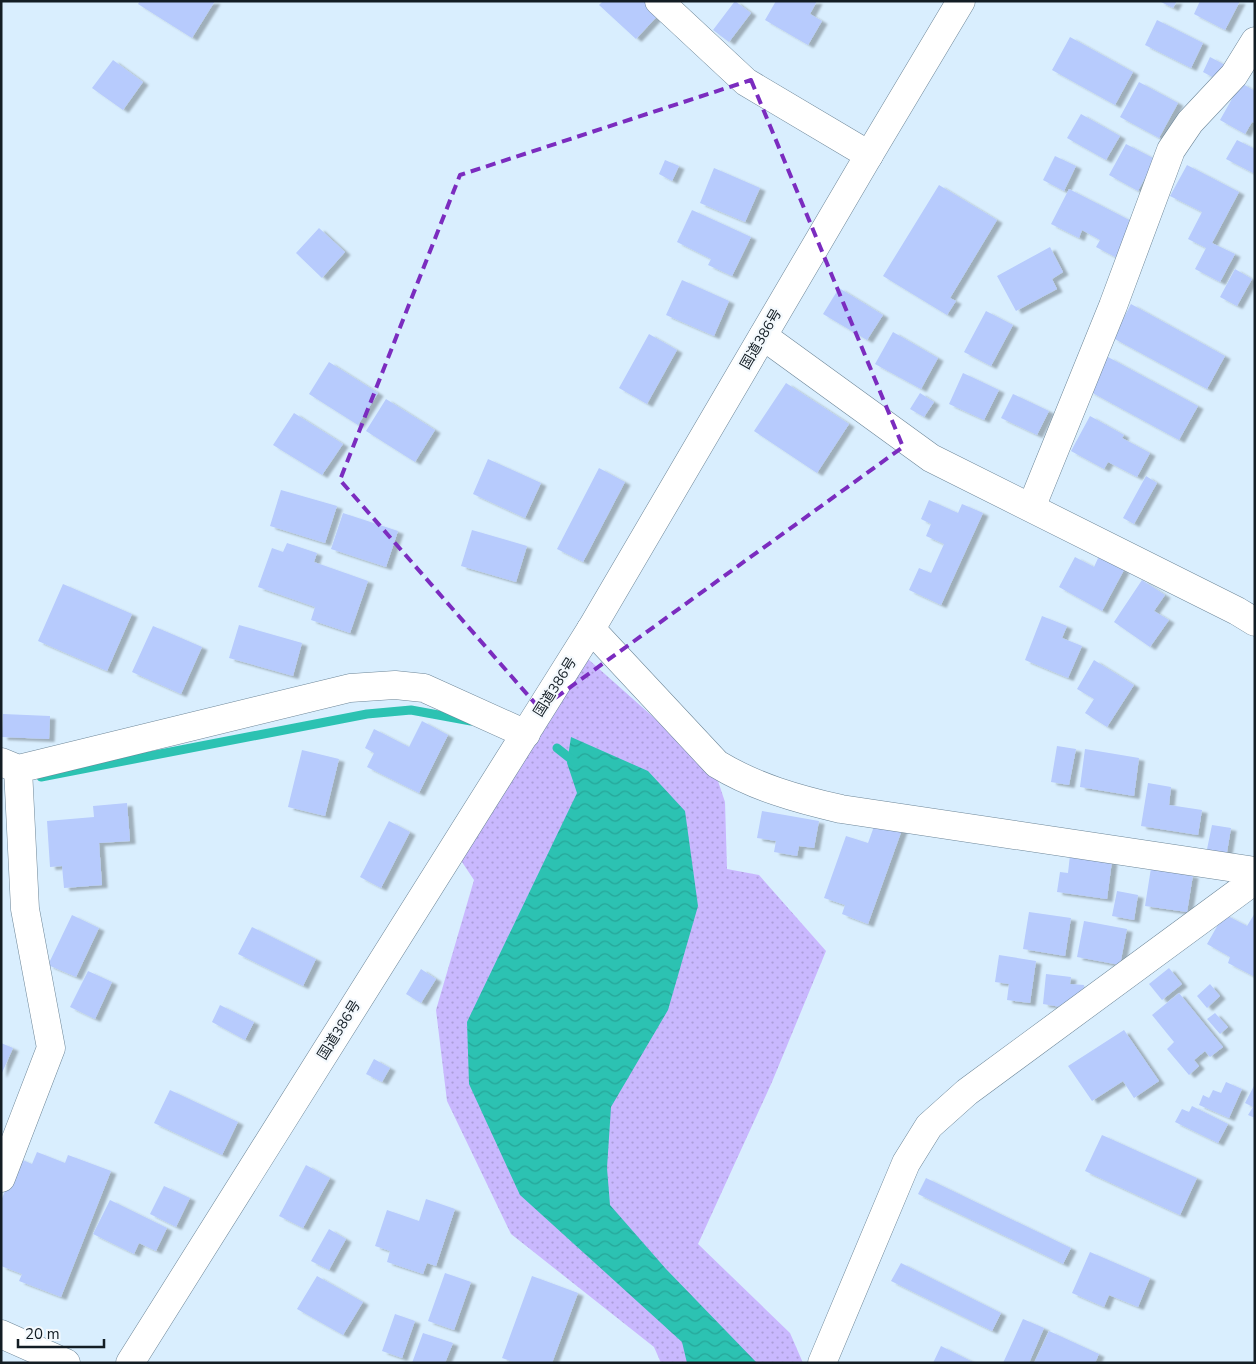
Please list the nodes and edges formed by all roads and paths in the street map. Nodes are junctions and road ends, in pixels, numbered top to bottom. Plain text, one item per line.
1 (659, 1) edge
2 (961, 1) edge
3 (1255, 41) edge
4 (869, 155) junction
5 (763, 336) junction
6 (1031, 508) junction
7 (1255, 622) edge
8 (591, 629) junction
9 (526, 734) junction
10 (10, 779) edge
11 (1255, 871) edge
12 (1255, 880) edge
13 (1, 1178) edge
14 (1, 1334) edge
15 (66, 1363) edge
16 (130, 1363) edge
17 (822, 1363) edge

1 - 4 main road
2 - 4 main road, 国道386号
3 - 6 main road
4 - 5 main road, 国道386号
5 - 6 main road
5 - 8 main road, 国道386号
6 - 7 main road
8 - 9 main road, 国道386号
8 - 11 main road
9 - 10 main road
9 - 16 main road, 国道386号
10 - 13 main road
12 - 17 main road
14 - 15 main road

